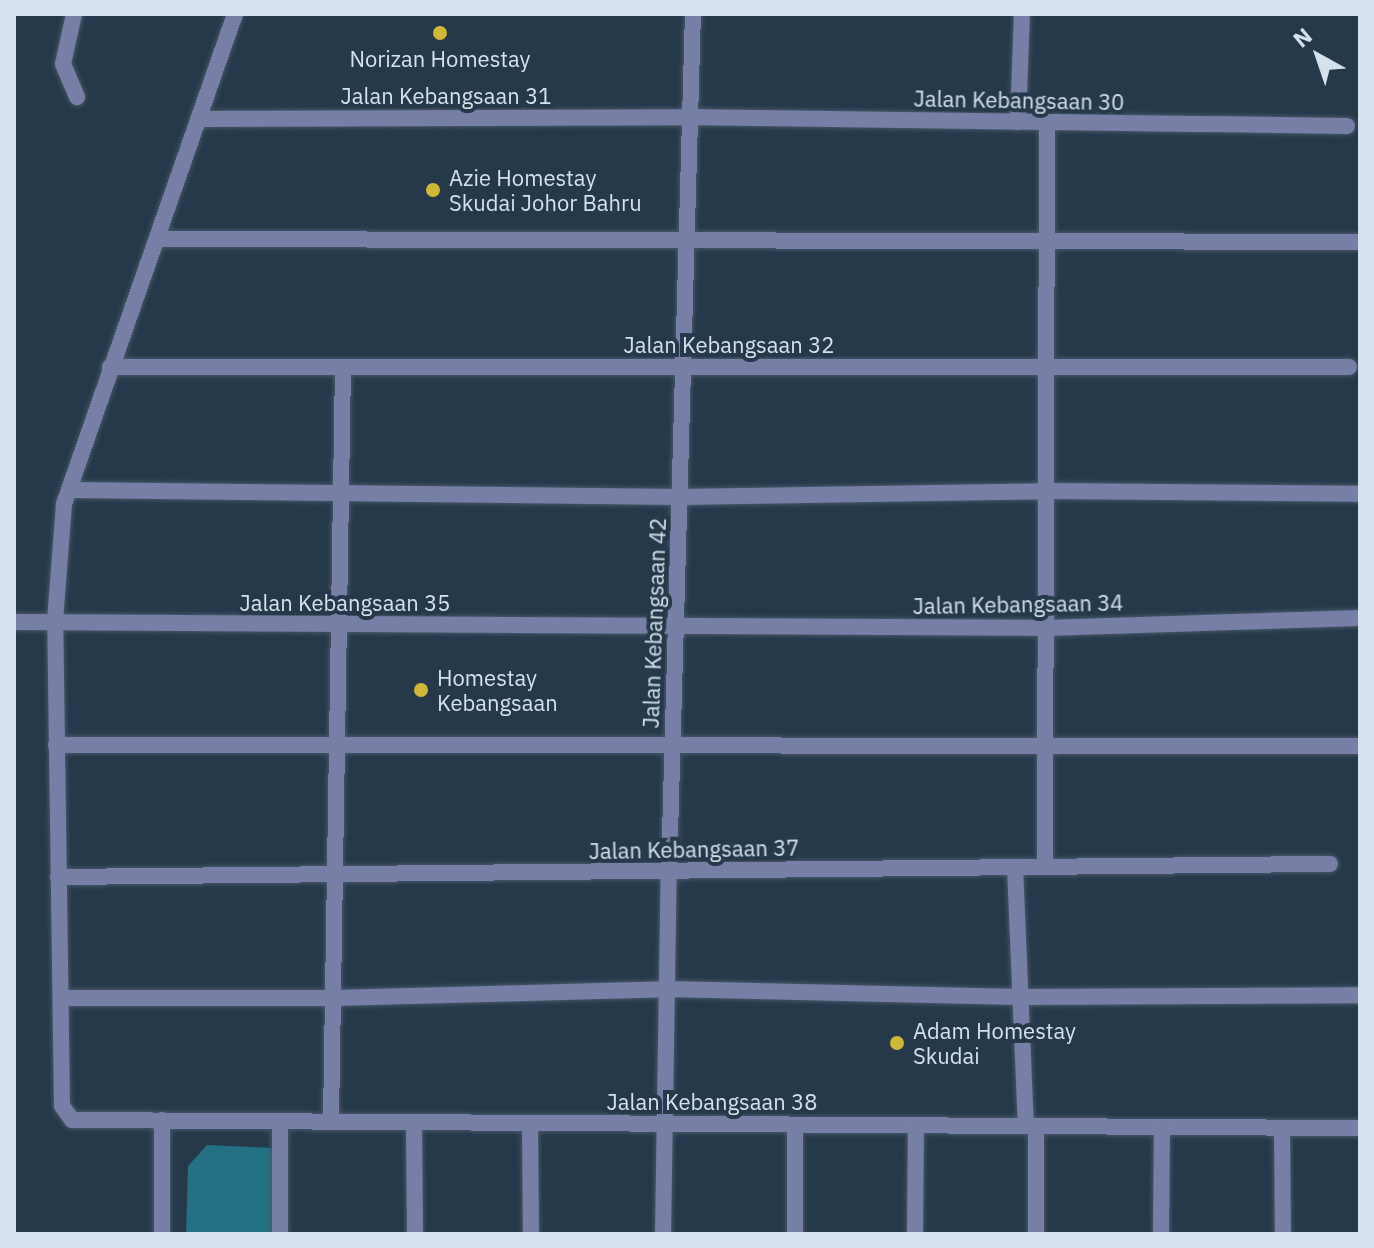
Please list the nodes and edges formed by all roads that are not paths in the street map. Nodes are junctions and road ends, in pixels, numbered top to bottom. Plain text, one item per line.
1 (74, 14) edge
2 (235, 14) edge
3 (693, 14) edge
4 (1022, 14) edge
5 (77, 97) dead end
6 (690, 117) junction
7 (201, 119) junction
8 (1018, 122) junction
9 (1047, 122) junction
10 (1347, 126) dead end
11 (158, 239) junction
12 (687, 242) junction
13 (1360, 242) edge
14 (1047, 243) junction
15 (110, 367) junction
16 (343, 367) junction
17 (683, 367) junction
18 (1046, 367) junction
19 (1349, 367) dead end
20 (69, 490) junction
21 (1046, 491) junction
22 (341, 492) junction
23 (1360, 494) edge
24 (680, 497) junction
25 (1360, 618) edge
26 (55, 621) junction
27 (14, 622) edge
28 (340, 626) junction
29 (676, 627) junction
30 (1045, 628) junction
31 (338, 744) junction
32 (56, 745) junction
33 (1045, 746) junction
34 (1360, 746) edge
35 (672, 747) junction
36 (1330, 864) dead end
37 (1015, 867) junction
38 (1045, 867) junction
39 (669, 871) junction
40 (336, 874) junction
41 (58, 877) junction
42 (667, 989) junction
43 (1360, 995) edge
44 (1019, 997) junction
45 (61, 998) junction
46 (333, 998) junction
47 (162, 1120) junction
48 (280, 1121) junction
49 (331, 1121) junction
50 (414, 1122) junction
51 (530, 1123) junction
52 (664, 1124) junction
53 (795, 1125) junction
54 (916, 1125) junction
55 (1031, 1126) junction
56 (1162, 1127) junction
57 (1282, 1128) junction
58 (1360, 1128) edge
59 (162, 1234) edge
60 (280, 1234) edge
61 (415, 1234) edge
62 (531, 1234) edge
63 (663, 1234) edge
64 (795, 1234) edge
65 (915, 1234) edge
66 (1036, 1234) edge
67 (1161, 1234) edge
68 (1283, 1234) edge

1 - 5 street
2 - 7 street
3 - 6 street, Jalan Kebangsaan 42
4 - 8 street
6 - 7 street, Jalan Kebangsaan 31
6 - 8 street, Jalan Kebangsaan 30
6 - 12 street, Jalan Kebangsaan 42
7 - 11 street
8 - 9 street, Jalan Kebangsaan 30
9 - 10 street, Jalan Kebangsaan 30
9 - 14 street
11 - 12 street
11 - 15 street
12 - 14 street
12 - 17 street, Jalan Kebangsaan 42
13 - 14 street
14 - 18 street
15 - 16 street, Jalan Kebangsaan 32
15 - 20 street
16 - 17 street, Jalan Kebangsaan 32
16 - 22 street
17 - 18 street, Jalan Kebangsaan 32
17 - 24 street, Jalan Kebangsaan 42
18 - 19 street, Jalan Kebangsaan 32
18 - 21 street
20 - 22 street
20 - 26 street
21 - 23 street
21 - 24 street
21 - 30 street
22 - 24 street
22 - 28 street
24 - 29 street, Jalan Kebangsaan 42
25 - 30 street, Jalan Kebangsaan 34
26 - 27 street, Jalan Kebangsaan 35
26 - 28 street, Jalan Kebangsaan 35
26 - 32 street
28 - 29 street, Jalan Kebangsaan 35
28 - 31 street
29 - 30 street, Jalan Kebangsaan 34
29 - 35 street, Jalan Kebangsaan 42
30 - 33 street
31 - 32 street
31 - 35 street
31 - 40 street
32 - 41 street
33 - 34 street
33 - 35 street
33 - 38 street
35 - 39 street, Jalan Kebangsaan 42
36 - 38 street, Jalan Kebangsaan 37
37 - 38 street, Jalan Kebangsaan 37
37 - 39 street, Jalan Kebangsaan 37
37 - 44 street
39 - 40 street, Jalan Kebangsaan 37
39 - 42 street, Jalan Kebangsaan 42
40 - 41 street, Jalan Kebangsaan 37
40 - 46 street
41 - 45 street
42 - 44 street
42 - 46 street
42 - 52 street, Jalan Kebangsaan 42
43 - 44 street
44 - 55 street
45 - 46 street
45 - 47 street, Jalan Kebangsaan 38
46 - 49 street
47 - 48 street, Jalan Kebangsaan 38
47 - 59 street
48 - 49 street, Jalan Kebangsaan 38
48 - 60 street
49 - 50 street, Jalan Kebangsaan 38
50 - 51 street, Jalan Kebangsaan 38
50 - 61 street
51 - 52 street, Jalan Kebangsaan 38
51 - 62 street
52 - 53 street, Jalan Kebangsaan 38
52 - 63 street, Jalan Kebangsaan 42
53 - 54 street, Jalan Kebangsaan 38
53 - 64 street
54 - 55 street, Jalan Kebangsaan 38
54 - 65 street
55 - 56 street, Jalan Kebangsaan 38
55 - 66 street
56 - 57 street, Jalan Kebangsaan 38
56 - 67 street
57 - 58 street, Jalan Kebangsaan 38
57 - 68 street

